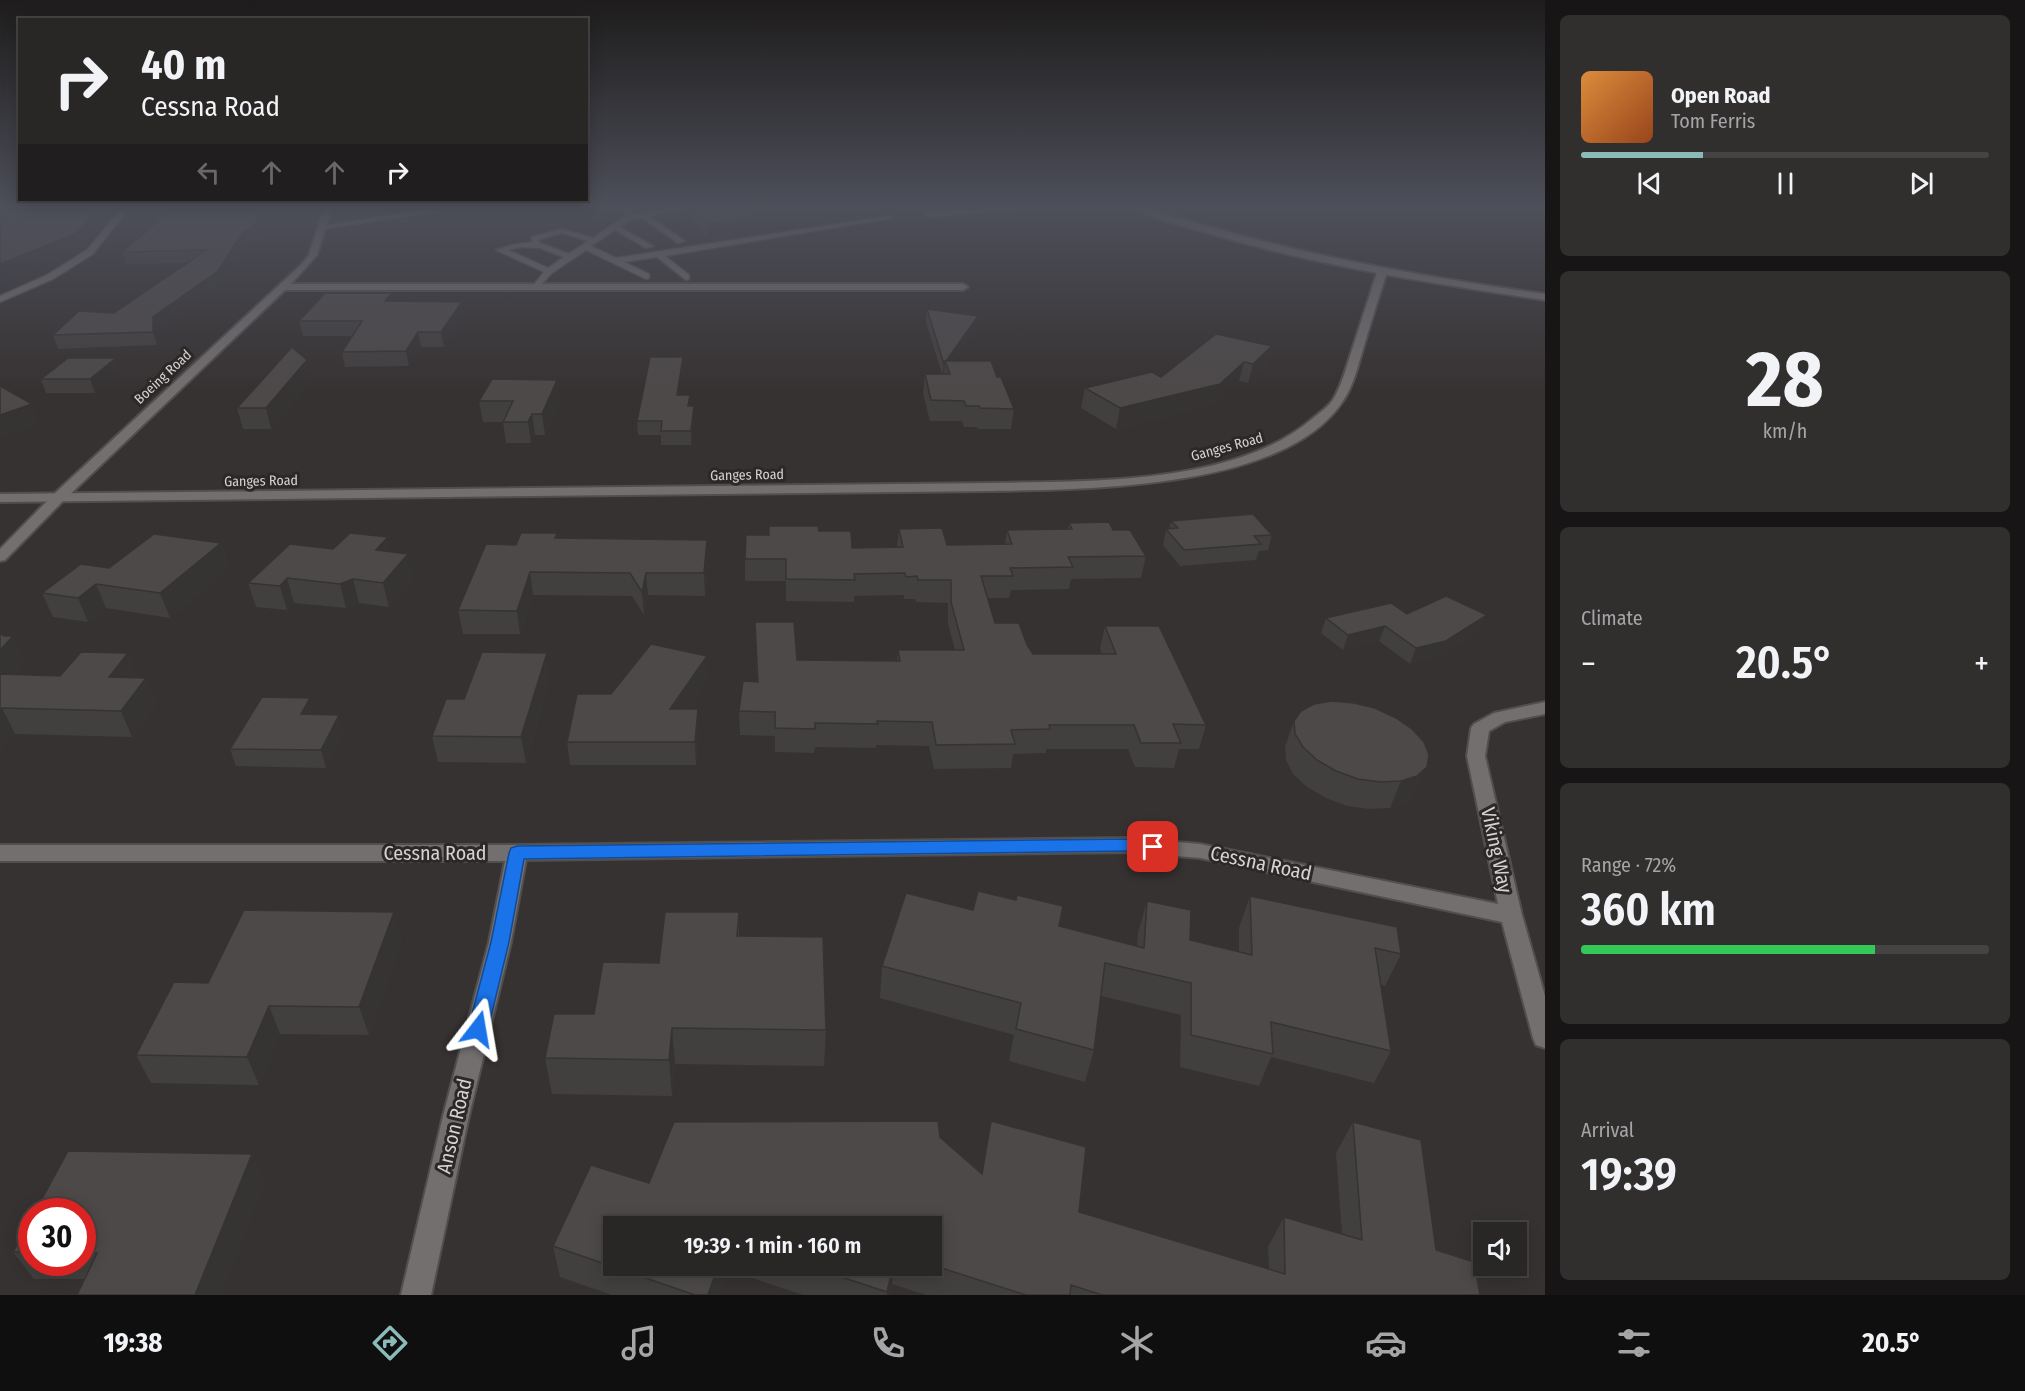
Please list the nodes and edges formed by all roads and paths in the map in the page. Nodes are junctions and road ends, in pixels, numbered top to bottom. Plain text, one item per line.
1 (64, 268) edge
2 (302, 268) edge
3 (543, 268) edge
4 (553, 268) edge
5 (630, 268) edge
6 (676, 268) edge
7 (1365, 268) edge
8 (549, 271) junction
9 (1382, 272) junction
10 (646, 276) dead end
11 (686, 277) dead end
12 (536, 286) junction
13 (281, 287) junction
14 (963, 287) dead end
15 (1545, 297) edge
16 (0, 299) edge
17 (0, 498) edge
18 (58, 498) junction
19 (0, 557) edge
20 (1545, 708) edge
21 (0, 853) edge
22 (517, 853) junction
23 (1511, 915) junction
24 (1545, 1038) edge
25 (416, 1295) edge

1 - 16 lane
2 - 13 street, Boeing Road
3 - 8 lane
4 - 8 lane
5 - 10 lane
6 - 11 lane
7 - 9 street
8 - 12 lane
9 - 15 street
9 - 18 street, Ganges Road
12 - 13 street
12 - 14 street
13 - 18 street, Boeing Road
17 - 18 street, Ganges Road
18 - 19 street, Boeing Road
20 - 23 street, Viking Way
21 - 22 street, Cessna Road
22 - 23 street, Cessna Road
22 - 25 street, Anson Road
23 - 24 street, Viking Way

